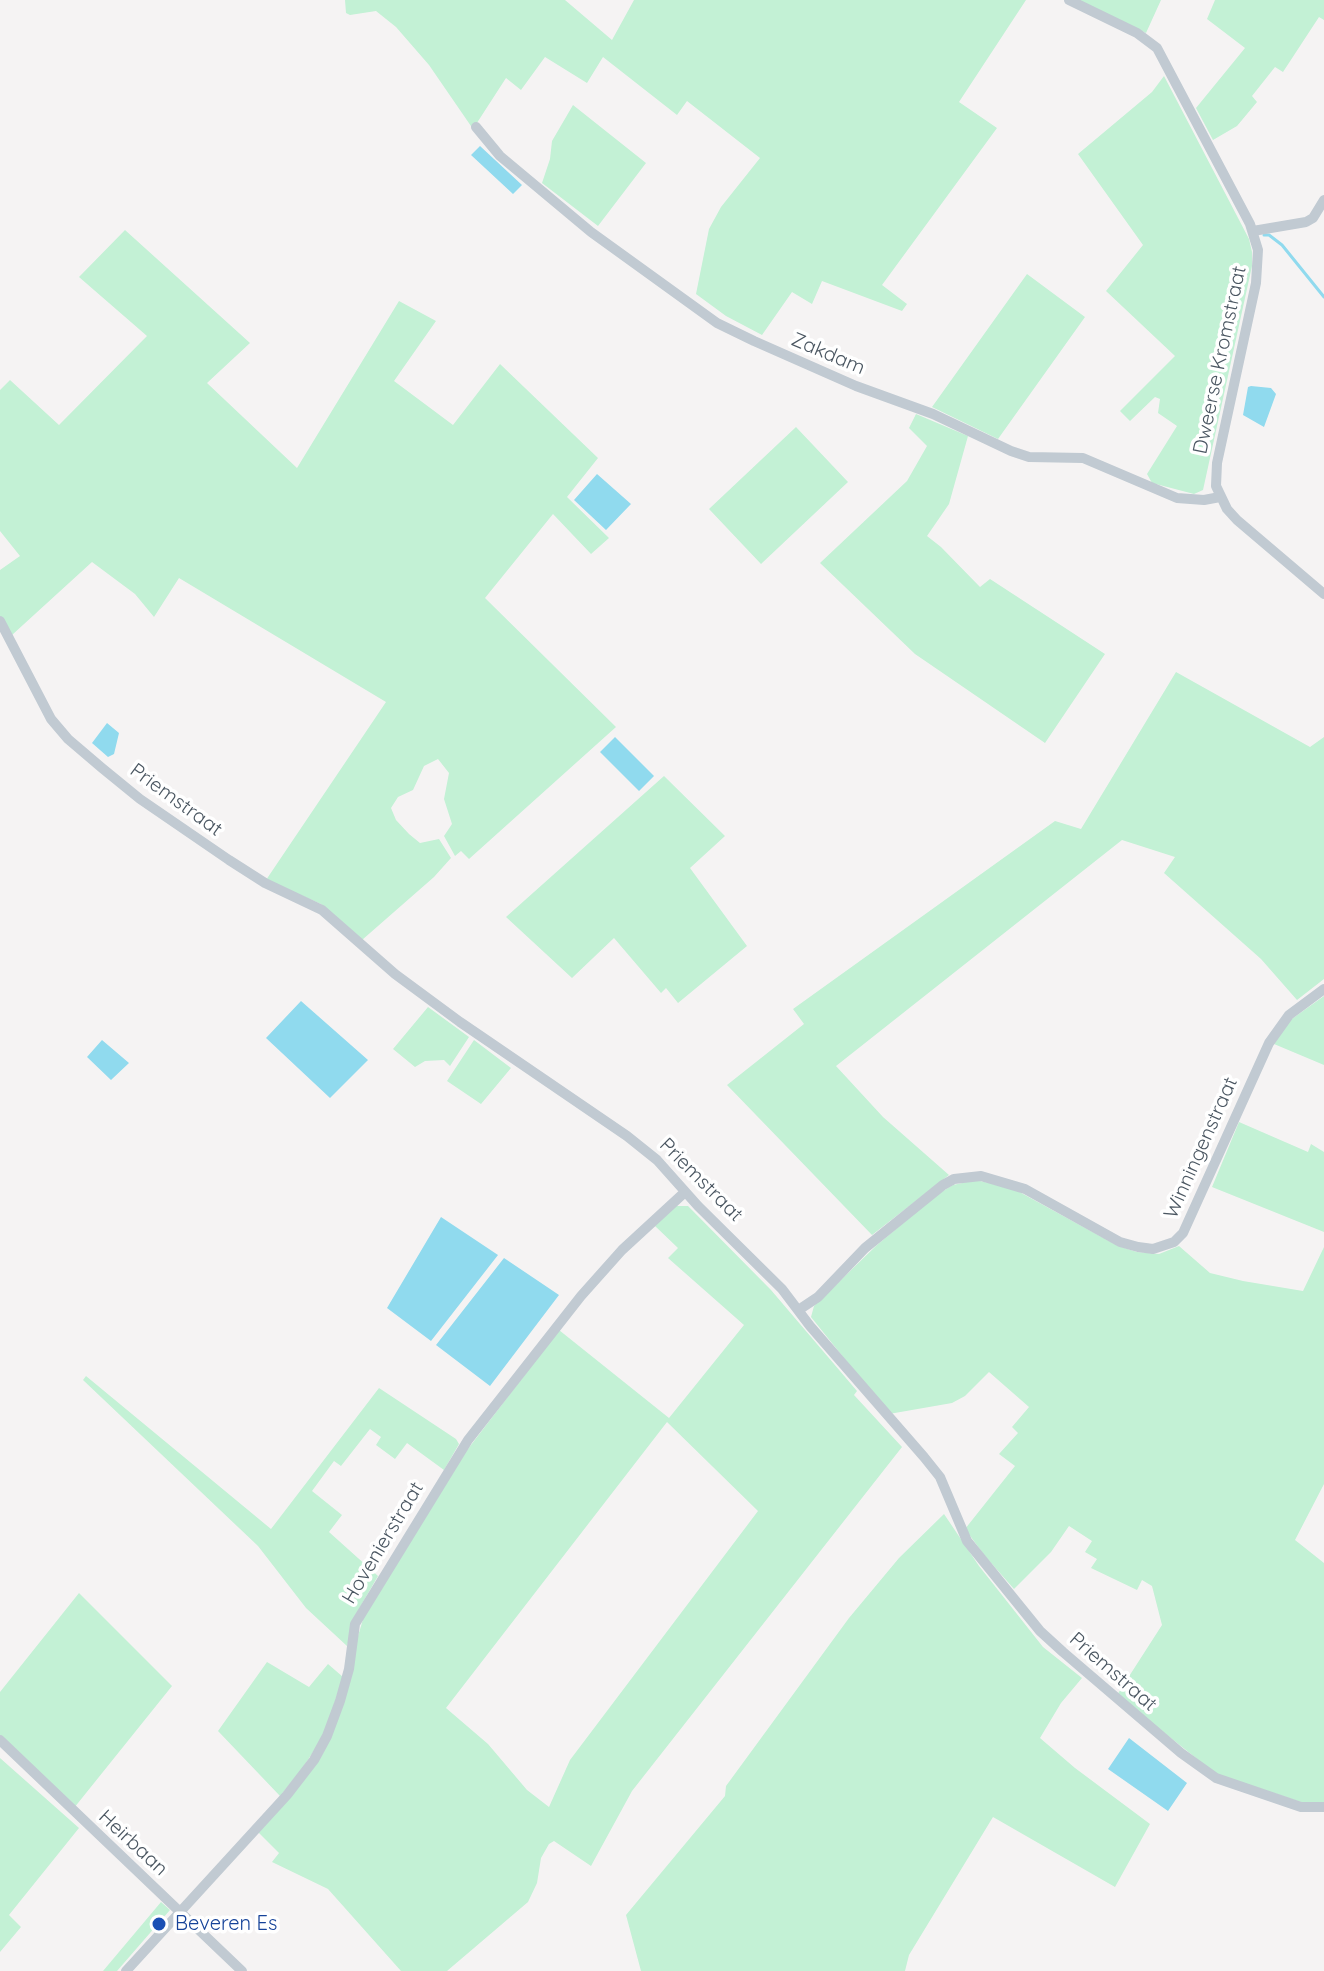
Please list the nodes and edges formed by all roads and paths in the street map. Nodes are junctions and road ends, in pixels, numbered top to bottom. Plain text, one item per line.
1 (1069, 0) edge
2 (476, 127) dead end
3 (1324, 200) edge
4 (1253, 231) junction
5 (1220, 497) junction
6 (1324, 594) edge
7 (0, 621) edge
8 (1324, 989) edge
9 (685, 1192) junction
10 (800, 1309) junction
11 (0, 1740) edge
12 (1324, 1807) edge
13 (180, 1912) junction
14 (126, 1971) edge
15 (242, 1971) edge

1 - 4 street, Dweerse Kromstraat
2 - 5 street, Zakdam
3 - 4 street
4 - 5 street, Dweerse Kromstraat
5 - 6 street
7 - 9 street, Priemstraat
8 - 10 street, Winningenstraat
9 - 10 street, Priemstraat
9 - 13 street, Hovenierstraat
10 - 12 street, Priemstraat
11 - 13 street, Heirbaan
13 - 14 street, Hovenierstraat
13 - 15 street, Heirbaan

